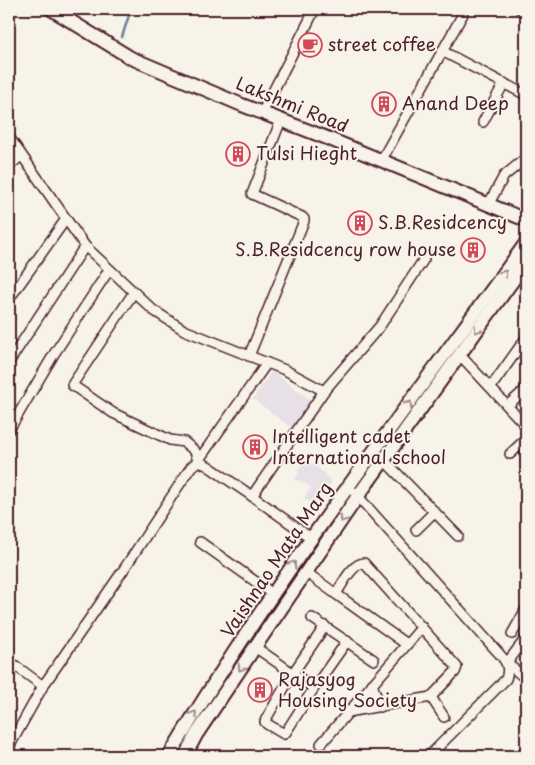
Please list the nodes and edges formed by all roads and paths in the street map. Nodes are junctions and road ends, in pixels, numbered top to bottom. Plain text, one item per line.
1 (51, 9) edge
2 (314, 9) edge
3 (520, 9) edge
4 (526, 12) edge
5 (463, 14) dead end
6 (442, 51) junction
7 (504, 83) junction
8 (526, 95) edge
9 (262, 113) junction
10 (281, 120) junction
11 (483, 122) dead end
12 (9, 137) edge
13 (21, 156) junction
14 (526, 158) edge
15 (381, 161) junction
16 (9, 166) edge
17 (488, 205) junction
18 (66, 219) junction
19 (526, 220) edge
20 (526, 242) edge
21 (85, 246) junction
22 (424, 259) dead end
23 (526, 262) edge
24 (109, 270) junction
25 (134, 292) junction
26 (9, 300) edge
27 (526, 338) edge
28 (249, 356) junction
29 (460, 356) junction
30 (9, 362) edge
31 (267, 363) junction
32 (490, 387) junction
33 (526, 389) edge
34 (324, 391) junction
35 (508, 405) junction
36 (526, 426) edge
37 (9, 430) edge
38 (526, 439) edge
39 (510, 454) dead end
40 (384, 460) junction
41 (198, 461) junction
42 (348, 486) junction
43 (252, 496) junction
44 (358, 496) junction
45 (434, 512) junction
46 (416, 530) dead end
47 (458, 536) dead end
48 (311, 538) junction
49 (200, 542) dead end
50 (307, 573) junction
51 (274, 594) junction
52 (336, 594) junction
53 (526, 609) edge
54 (312, 618) dead end
55 (325, 626) junction
56 (422, 627) junction
57 (512, 634) dead end
58 (526, 638) edge
59 (347, 641) junction
60 (406, 644) junction
61 (255, 648) junction
62 (374, 660) dead end
63 (9, 661) edge
64 (507, 663) junction
65 (293, 673) junction
66 (526, 679) edge
67 (372, 684) junction
68 (42, 686) junction
69 (314, 688) junction
70 (431, 697) junction
71 (380, 706) junction
72 (348, 712) junction
73 (444, 717) dead end
74 (321, 744) dead end
75 (9, 747) edge
76 (169, 756) edge
77 (185, 756) edge
78 (429, 756) edge

1 - 9 main road, Lakshmi Road
2 - 9 street
3 - 4 street
5 - 6 street
6 - 7 street
6 - 15 street
7 - 8 street
7 - 11 street
9 - 10 main road, Lakshmi Road
10 - 15 main road, Lakshmi Road
10 - 28 street
12 - 13 street
13 - 16 street
13 - 18 street
14 - 17 street
15 - 17 main road, Lakshmi Road
17 - 19 main road, Lakshmi Road
18 - 21 street
18 - 26 street
42 -> 20 main road, Vaishnao Mata Marg
21 - 24 street
21 - 30 street
22 - 34 street
23 -> 29 main road, Vaishnao Mata Marg
24 - 25 street
24 - 37 street
25 - 28 street
25 - 41 street
27 - 32 street
28 - 31 street
29 - 32 street
29 - 40 main road, Vaishnao Mata Marg
31 - 34 street
31 - 41 street
32 - 35 street
33 - 35 street
34 - 43 street
35 - 36 street
38 - 39 street
40 - 44 main road, Vaishnao Mata Marg
40 - 45 street
41 - 43 street
41 - 68 street
42 - 44 street
42 - 48 main road, Vaishnao Mata Marg
43 - 48 street
44 -> 50 main road, Vaishnao Mata Marg
44 - 64 street
45 - 46 street
45 - 47 street
51 -> 48 main road, Vaishnao Mata Marg
49 - 51 street
50 - 52 street
50 - 61 main road, Vaishnao Mata Marg
76 -> 51 main road, Vaishnao Mata Marg
52 - 56 street
52 - 60 street
53 - 57 street
54 - 55 street
55 - 59 street
55 - 65 street
56 - 60 street
56 - 70 street
58 - 64 street
59 - 62 street
59 - 69 street
60 - 67 street
61 - 65 street
61 -> 77 main road, Vaishnao Mata Marg
63 - 68 street
64 - 66 street
64 - 78 street
65 - 69 street
65 - 69 street
67 - 71 street
67 - 72 street
68 - 75 street
70 - 71 street
70 - 73 street
71 - 72 street
72 - 74 street

